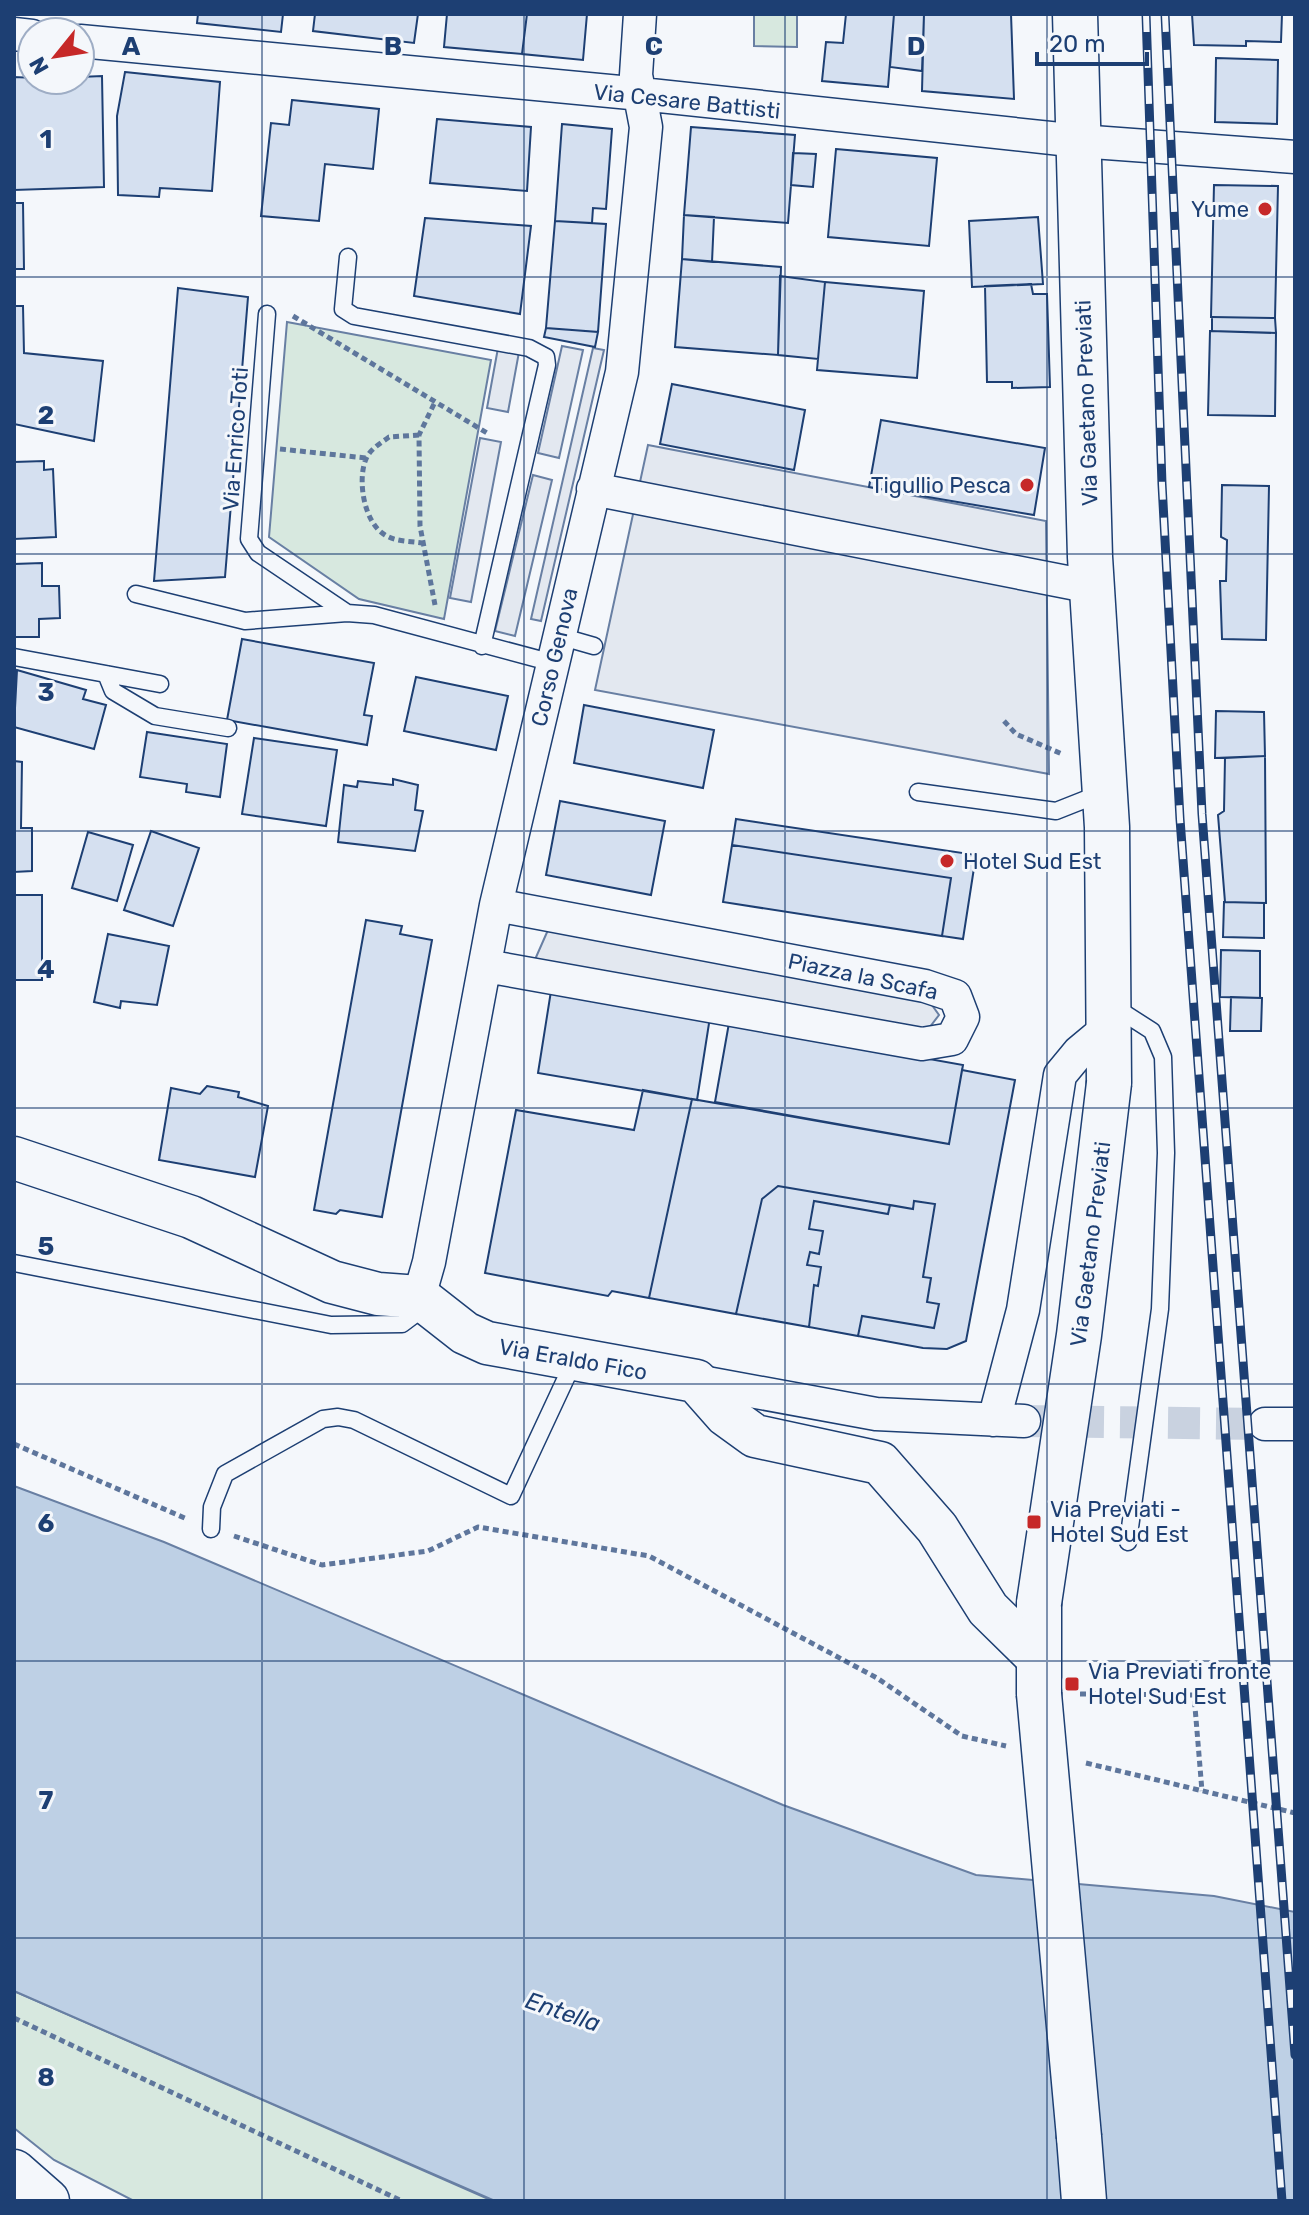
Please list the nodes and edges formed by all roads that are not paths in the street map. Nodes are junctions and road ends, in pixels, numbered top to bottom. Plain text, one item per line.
1 (640, 14) edge
2 (1075, 14) edge
3 (96, 43) edge
4 (641, 94) junction
5 (1079, 141) junction
6 (1295, 157) edge
7 (348, 257) dead end
8 (267, 314) road end
9 (593, 489) junction
10 (1092, 587) junction
11 (136, 594) dead end
12 (347, 613) junction
13 (482, 646) junction
14 (594, 646) dead end
15 (556, 649) junction
16 (14, 657) edge
17 (106, 674) junction
18 (160, 684) dead end
19 (228, 728) dead end
20 (1104, 782) junction
21 (918, 792) dead end
22 (496, 905) junction
23 (486, 966) junction
24 (1108, 1015) junction
25 (14, 1158) edge
26 (14, 1263) edge
27 (419, 1297) junction
28 (575, 1359) junction
29 (696, 1381) junction
30 (211, 1529) road end
31 (1128, 1542) dead end
32 (1038, 1676) junction
33 (14, 2172) edge
34 (47, 2201) edge
35 (1084, 2201) edge

1 - 4 street, Corso Genova
2 - 5 main road, Via Gaetano Previati
3 - 4 street, Via Cesare Battisti
4 - 5 street, Via Cesare Battisti
4 - 9 street, Corso Genova
5 - 6 street, Via Cesare Battisti
5 - 10 main road, Via Gaetano Previati
7 - 13 lane
8 - 12 lane, Via Enrico Toti
9 - 10 street
9 - 15 street, Corso Genova
10 - 20 main road, Via Gaetano Previati
11 - 12 lane, Via Enrico Toti
12 - 13 lane, Via Enrico Toti
13 - 15 lane, Via Enrico Toti
14 - 15 lane, Via Enrico Toti
15 - 22 street, Corso Genova
16 - 17 lane
17 - 18 lane
17 - 19 lane
20 - 21 lane
20 - 24 main road, Via Gaetano Previati
22 - 23 street, Corso Genova
22 - 23 street, Piazza la Scafa
23 - 27 street, Corso Genova
24 - 29 street, Via Eraldo Fico
24 - 31 lane
24 - 32 main road, Via Gaetano Previati, bridge
25 - 27 street
26 - 27 lane
27 - 28 street, Via Eraldo Fico
28 - 29 street, Via Eraldo Fico
28 - 30 lane
29 - 32 street
32 - 35 main road, Via Gaetano Previati, bridge
33 - 34 main road

